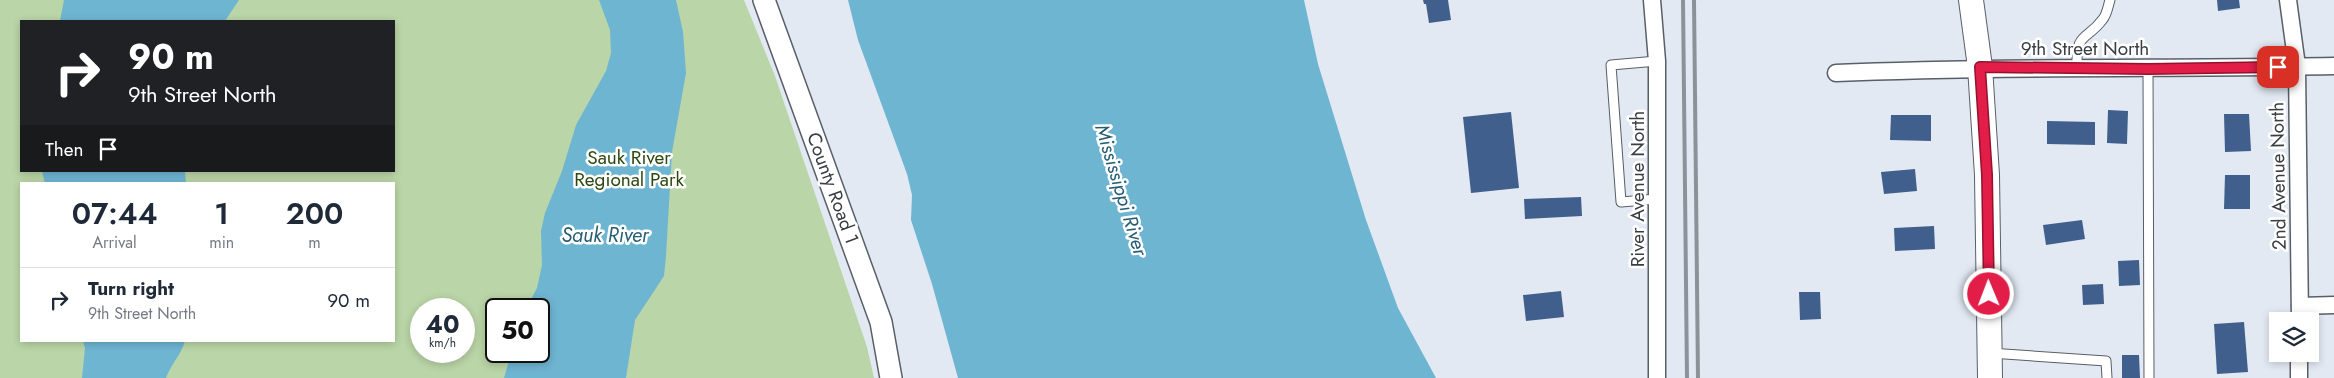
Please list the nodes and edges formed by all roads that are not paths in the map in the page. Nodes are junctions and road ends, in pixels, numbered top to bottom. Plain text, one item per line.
1 (764, 0) edge
2 (1652, 0) edge
3 (1971, 0) edge
4 (2110, 0) edge
5 (2288, 0) edge
6 (1658, 61) junction
7 (2296, 66) junction
8 (2334, 66) edge
9 (1980, 67) junction
10 (2077, 68) junction
11 (2148, 69) junction
12 (1836, 73) dead end
13 (1657, 199) junction
14 (2334, 306) edge
15 (2300, 312) edge
16 (2308, 312) edge
17 (1989, 353) junction
18 (2300, 362) edge
19 (890, 378) edge
20 (1657, 378) edge
21 (1990, 378) edge
22 (2107, 378) edge
23 (2150, 378) edge
24 (2299, 378) edge

1 - 19 street, County Road 1
2 - 6 street, River Avenue North
3 - 9 main road
4 - 10 lane
5 - 7 street, 2nd Avenue North
6 - 13 street, River Avenue North
6 - 13 lane
7 - 8 street, 9th Street North
7 - 11 street, 9th Street North
7 - 15 street, 2nd Avenue North
9 - 10 street, 9th Street North
9 - 12 street, 9th Street North
9 - 17 main road
10 - 11 street, 9th Street North
11 - 23 lane
13 - 20 street, River Avenue North
14 - 16 street
17 - 21 main road
17 - 22 lane
18 - 24 street

